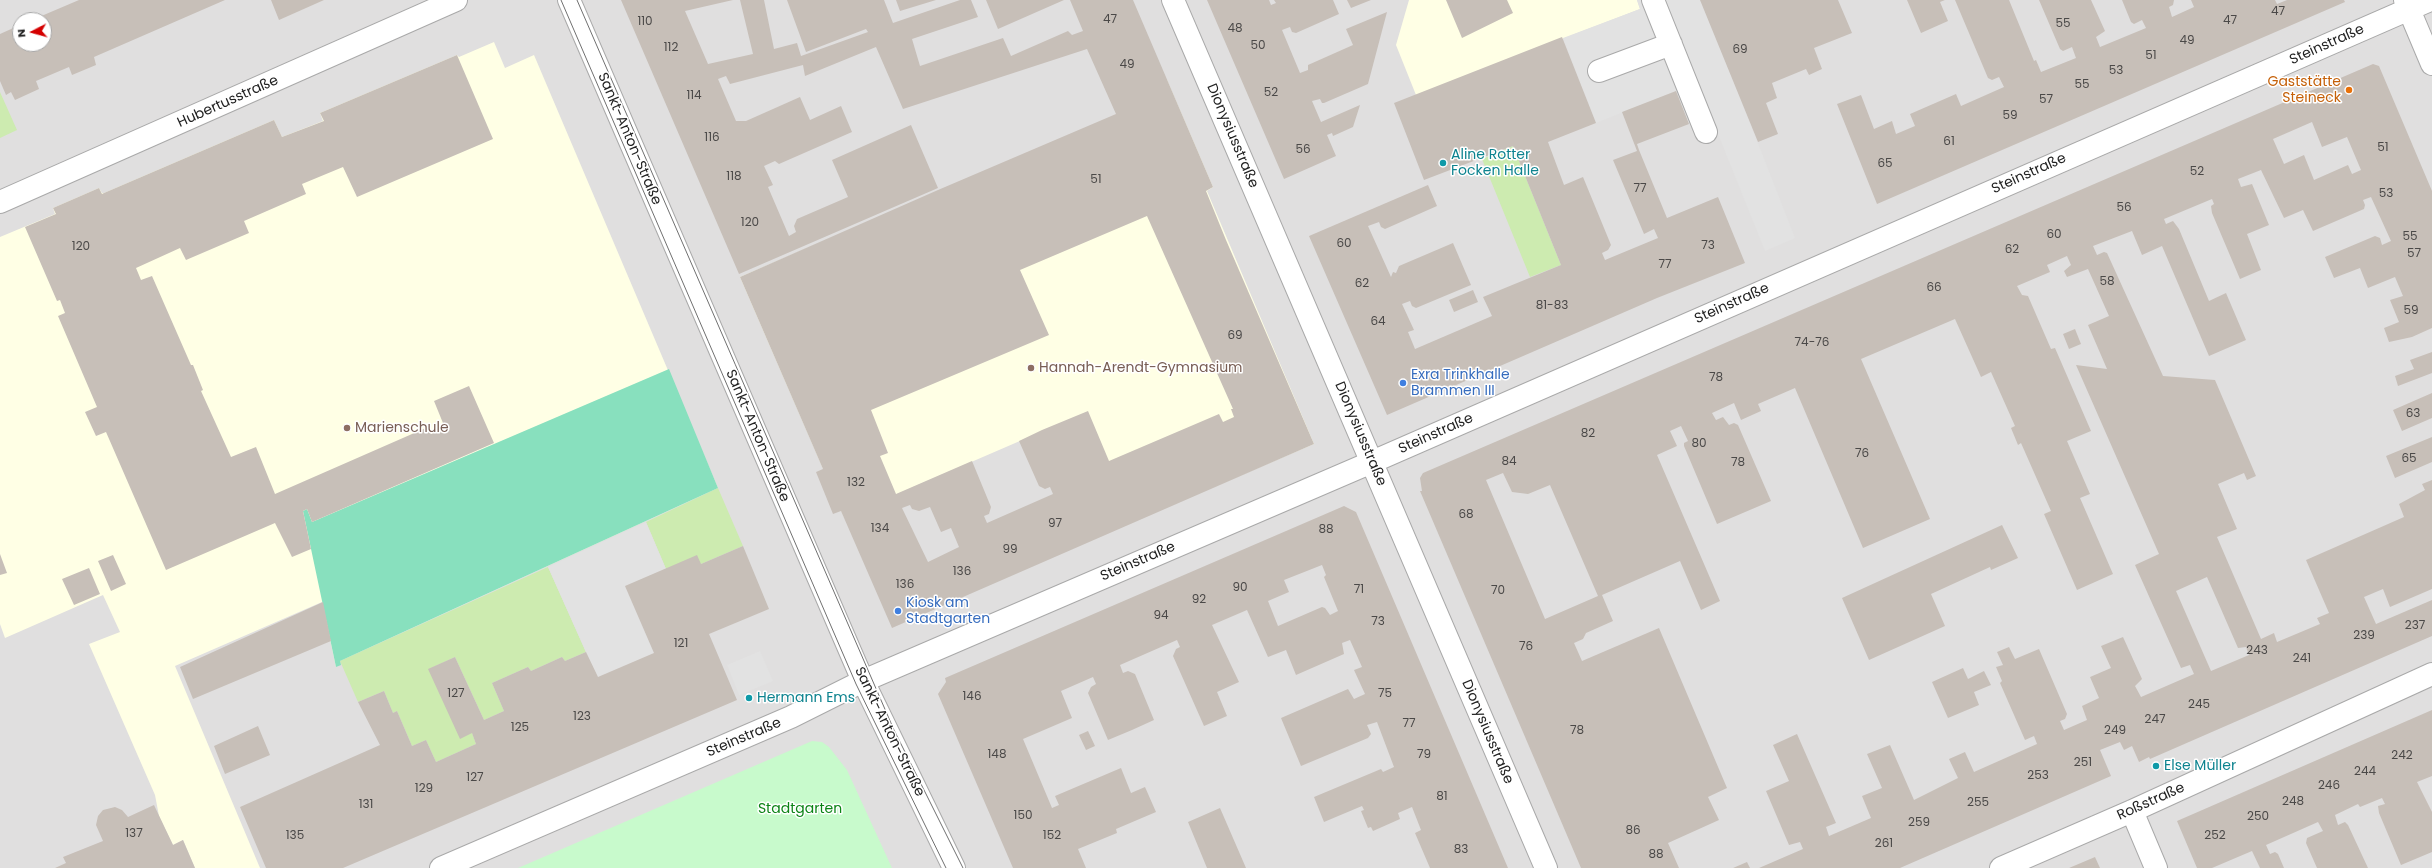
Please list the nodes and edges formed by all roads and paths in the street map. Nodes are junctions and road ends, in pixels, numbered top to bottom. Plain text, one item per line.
1 (456, 0) edge
2 (569, 0) edge
3 (1173, 0) edge
4 (1653, 0) edge
5 (2430, 0) edge
6 (2407, 5) edge
7 (1671, 44) junction
8 (2432, 64) edge
9 (1599, 71) dead end
10 (1706, 132) dead end
11 (0, 202) edge
12 (1372, 462) junction
13 (2432, 674) edge
14 (863, 681) junction
15 (2132, 811) junction
16 (441, 868) edge
17 (954, 868) edge
18 (1546, 868) edge
19 (2000, 868) edge
20 (2156, 868) edge

1 - 11 street, Hubertusstraße
2 - 14 street, Sankt-Anton-Straße
3 - 12 street, Dionysiusstraße
4 - 7 street
5 - 6 street, Steinstraße
6 - 8 street
6 - 12 street, Steinstraße
7 - 9 street
7 - 10 street
12 - 14 street, Steinstraße
12 - 18 street, Dionysiusstraße
13 - 15 street, Roßstraße
14 - 16 street, Steinstraße
14 - 17 street, Sankt-Anton-Straße
15 - 19 street, Roßstraße
15 - 20 street

